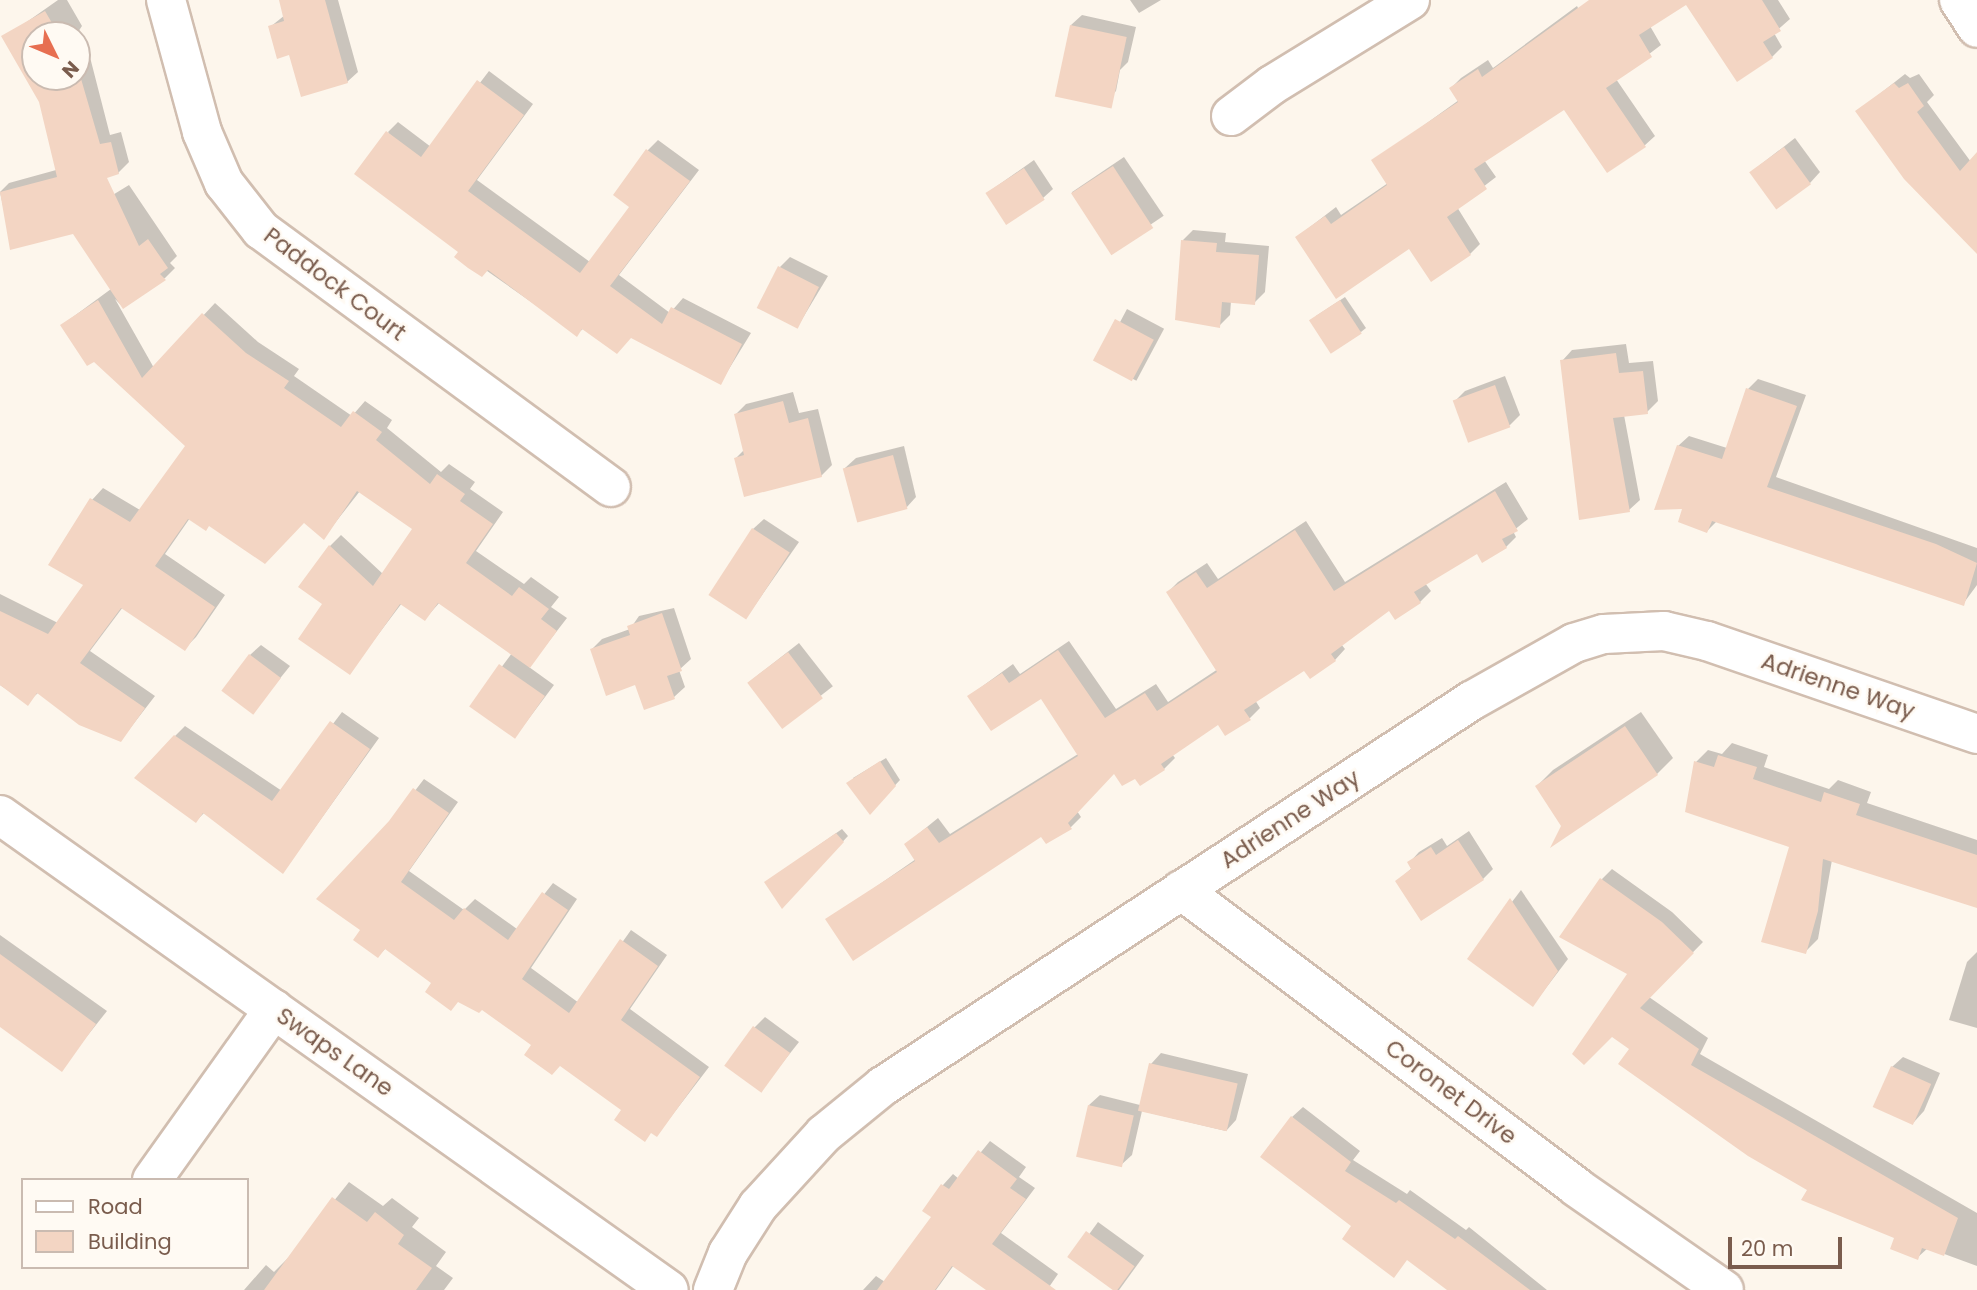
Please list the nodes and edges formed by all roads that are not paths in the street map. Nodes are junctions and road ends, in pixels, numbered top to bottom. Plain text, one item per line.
1 (166, 0) edge
2 (1410, 0) edge
3 (1958, 0) edge
4 (1977, 28) edge
5 (1231, 116) dead end
6 (611, 487) dead end
7 (1977, 734) edge
8 (0, 815) edge
9 (1181, 890) junction
10 (274, 1009) junction
11 (153, 1178) edge
12 (668, 1290) edge
13 (713, 1290) edge
14 (1724, 1290) edge

1 - 6 street, Paddock Court
2 - 5 street
3 - 4 street
7 - 9 street, Adrienne Way
8 - 10 street, Swaps Lane
9 - 13 street, Adrienne Way
9 - 14 street, Coronet Drive
10 - 11 street
10 - 12 street, Swaps Lane

